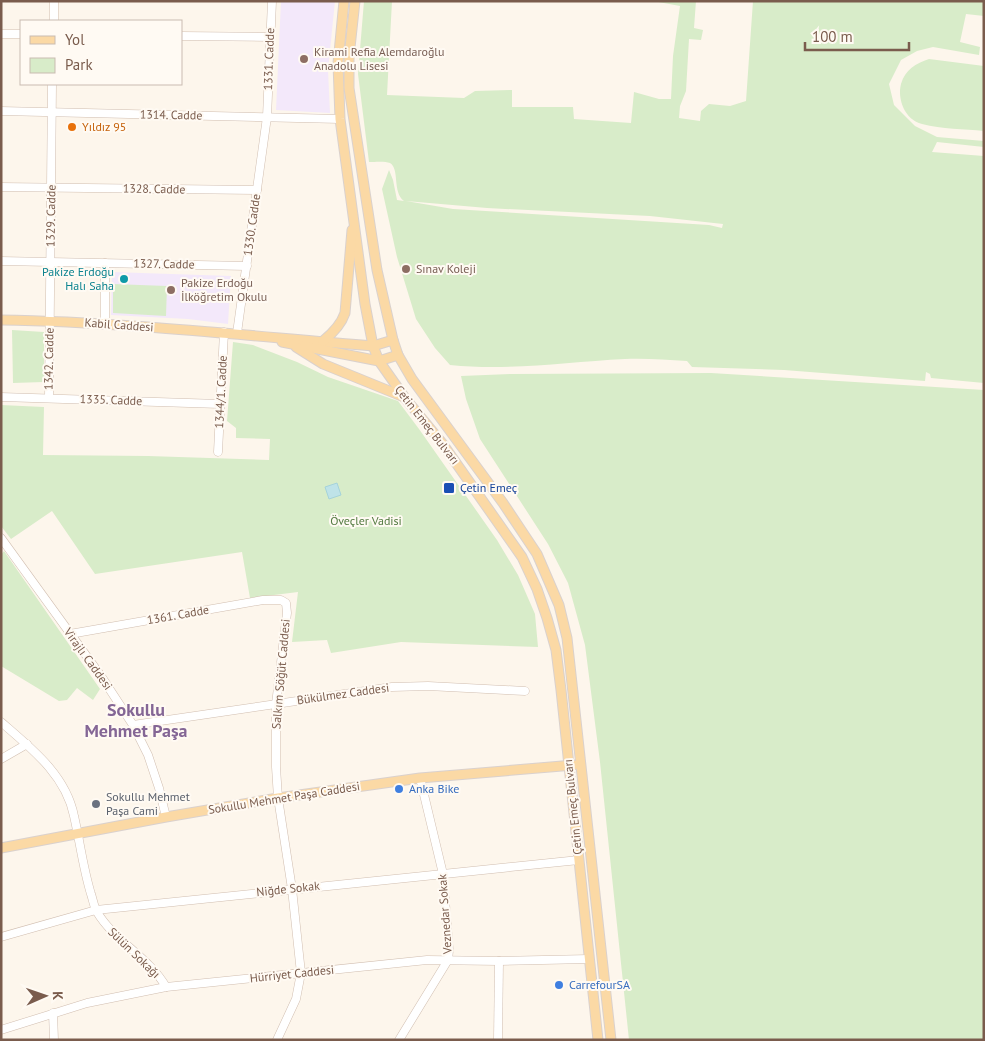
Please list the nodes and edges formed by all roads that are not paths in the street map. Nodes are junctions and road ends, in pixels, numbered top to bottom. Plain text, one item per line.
1 (54, 1) edge
2 (272, 1) edge
3 (344, 1) edge
4 (355, 1) edge
5 (54, 20) edge
6 (1, 34) edge
7 (20, 34) edge
8 (182, 36) edge
9 (270, 37) junction
10 (52, 85) edge
11 (1, 110) edge
12 (52, 112) junction
13 (267, 117) junction
14 (340, 119) junction
15 (1, 186) edge
16 (51, 187) junction
17 (257, 190) junction
18 (353, 210) junction
19 (1, 261) edge
20 (50, 261) junction
21 (105, 262) junction
22 (247, 266) junction
23 (1, 320) edge
24 (50, 321) junction
25 (105, 323) junction
26 (224, 332) junction
27 (238, 333) junction
28 (393, 340) junction
29 (324, 341) junction
30 (291, 344) junction
31 (373, 346) junction
32 (398, 356) junction
33 (379, 361) junction
34 (1, 397) edge
35 (49, 398) junction
36 (405, 398) junction
37 (220, 404) junction
38 (218, 452) dead end
39 (1, 538) edge
40 (286, 603) joint
41 (70, 634) junction
42 (525, 691) dead end
43 (276, 704) junction
44 (1, 722) edge
45 (133, 725) junction
46 (27, 744) junction
47 (1, 758) edge
48 (582, 764) junction
49 (569, 765) junction
50 (420, 778) junction
51 (278, 798) junction
52 (166, 817) junction
53 (78, 833) junction
54 (1, 848) edge
55 (579, 860) junction
56 (443, 874) junction
57 (292, 889) junction
58 (96, 910) junction
59 (1, 937) edge
60 (589, 959) junction
61 (448, 960) junction
62 (499, 961) junction
63 (301, 973) junction
64 (166, 987) junction
65 (53, 1013) junction
66 (1, 1030) edge
67 (54, 1040) edge
68 (277, 1040) edge
69 (399, 1040) edge
70 (498, 1040) edge
71 (598, 1040) edge
72 (611, 1040) edge

1 - 5 street
2 - 9 street, 1331. Cadde
3 - 14 main road, Çetin Emeç Bulvarı
4 - 28 main road, Çetin Emeç Bulvarı
6 - 7 street
8 - 9 street
9 - 13 street, 1331. Cadde
10 - 12 street, 1329. Cadde
11 - 12 street, 1314. Cadde
12 - 13 street, 1314. Cadde
12 - 16 street, 1329. Cadde
13 - 14 street, 1314. Cadde
13 - 17 street, 1330. Cadde
14 - 18 main road, Çetin Emeç Bulvarı
15 - 16 street, 1328. Cadde
16 - 17 street, 1328. Cadde
16 - 20 street, 1329. Cadde
17 - 22 street, 1330. Cadde
18 - 29 main road
18 - 31 main road, Çetin Emeç Bulvarı
19 - 20 street, 1327. Cadde
20 - 21 street, 1327. Cadde
20 - 24 street, 1329. Cadde
21 - 22 street, 1327. Cadde
21 - 25 street
22 - 27 street, 1330. Cadde
23 - 24 main road, Kabil Caddesi
24 - 25 main road, Kabil Caddesi
24 - 35 street, 1342. Cadde
25 - 26 main road, Kabil Caddesi
26 - 27 main road, Kabil Caddesi
26 - 37 street, 1344/1. Cadde
27 - 29 main road, Kabil Caddesi
27 - 30 main road, Kabil Caddesi
28 - 31 main road
28 - 32 main road, Çetin Emeç Bulvarı
29 - 31 main road, Kabil Caddesi
30 - 33 main road, Kabil Caddesi
30 - 36 main road
31 - 33 main road, Çetin Emeç Bulvarı
32 - 33 main road
32 - 48 main road, Çetin Emeç Bulvarı
33 - 36 main road, Çetin Emeç Bulvarı
34 - 35 street, 1335. Cadde
35 - 37 street, 1335. Cadde
36 - 49 main road, Çetin Emeç Bulvarı
37 - 38 street, 1344/1. Cadde
39 - 41 street, Virajlı Caddesi
40 - 41 street, 1361. Cadde
40 - 43 street, Salkım Söğüt Caddesi
41 - 45 street, Virajlı Caddesi
42 - 43 street, Bükülmez Caddesi
43 - 45 street, Bükülmez Caddesi
43 - 51 street, Salkım Söğüt Caddesi
44 - 46 street, Sülün Sokağı
45 - 52 street, Virajlı Caddesi
46 - 47 street
46 - 53 street, Sülün Sokağı
48 - 49 main road, Sokullu Mehmet Paşa Caddesi
48 - 72 main road, Çetin Emeç Bulvarı
49 - 50 main road, Sokullu Mehmet Paşa Caddesi
49 - 55 main road, Çetin Emeç Bulvarı
50 - 51 main road, Sokullu Mehmet Paşa Caddesi
50 - 56 street, Veznedar Sokak
51 - 52 main road, Sokullu Mehmet Paşa Caddesi
51 - 57 street, Salkım Söğüt Caddesi
52 - 53 main road, Sokullu Mehmet Paşa Caddesi
53 - 54 main road, Sokullu Mehmet Paşa Caddesi
53 - 58 street, Sülün Sokağı
55 - 56 street, Niğde Sokak
55 - 60 main road, Çetin Emeç Bulvarı
56 - 57 street, Niğde Sokak
56 - 61 street, Veznedar Sokak
57 - 58 street, Niğde Sokak
57 - 63 street, Salkım Söğüt Caddesi
58 - 59 street, Niğde Sokak
58 - 64 street, Sülün Sokağı
60 - 62 street, Hürriyet Caddesi
60 - 71 main road, Çetin Emeç Bulvarı
61 - 62 street, Hürriyet Caddesi
61 - 63 street, Hürriyet Caddesi
61 - 69 street, Veznedar Sokak
62 - 70 street
63 - 64 street, Hürriyet Caddesi
63 - 68 street, Salkım Söğüt Caddesi
64 - 65 street, Hürriyet Caddesi
65 - 66 street, Hürriyet Caddesi
65 - 67 street

